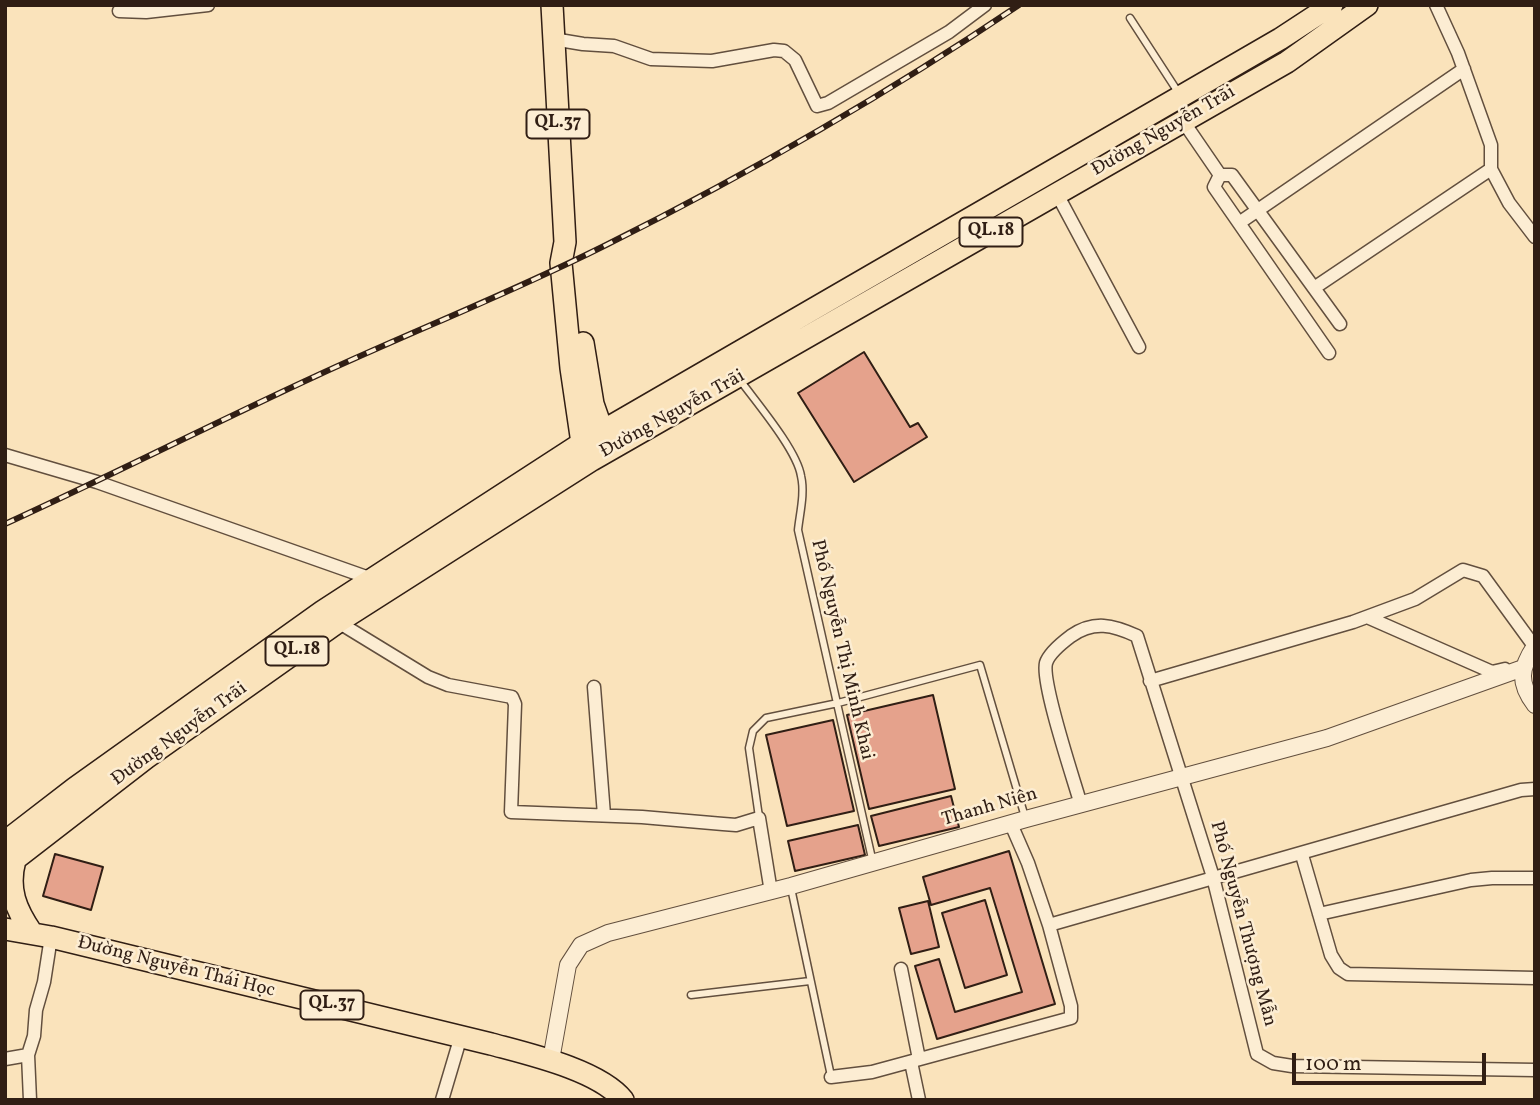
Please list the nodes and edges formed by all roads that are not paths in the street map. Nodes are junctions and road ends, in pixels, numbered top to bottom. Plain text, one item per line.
1 (208, 5) edge
2 (552, 5) edge
3 (985, 5) edge
4 (1332, 5) edge
5 (1367, 5) edge
6 (1436, 5) edge
7 (119, 11) dead end
8 (1130, 18) dead end
9 (554, 39) junction
10 (1464, 69) junction
11 (1181, 97) junction
12 (1183, 121) junction
13 (1491, 169) junction
14 (1220, 175) junction
15 (1057, 194) junction
16 (1258, 210) junction
17 (1239, 223) junction
18 (1535, 237) edge
19 (1314, 288) junction
20 (1340, 324) dead end
21 (1139, 347) dead end
22 (1329, 353) dead end
23 (734, 369) junction
24 (597, 446) junction
25 (5, 455) edge
26 (372, 579) junction
27 (331, 617) junction
28 (1367, 617) junction
29 (1534, 646) edge
30 (1523, 666) junction
31 (1150, 681) junction
32 (594, 687) dead end
33 (838, 704) junction
34 (1535, 705) edge
35 (1181, 778) junction
36 (1535, 789) edge
37 (1081, 805) junction
38 (604, 815) junction
39 (759, 818) junction
40 (1018, 821) junction
41 (1302, 855) junction
42 (8, 857) edge
43 (873, 863) junction
44 (1213, 877) junction
45 (1535, 878) edge
46 (791, 886) junction
47 (771, 891) junction
48 (1319, 914) junction
49 (1049, 925) junction
50 (21, 932) edge
51 (901, 969) dead end
52 (1535, 978) edge
53 (810, 981) junction
54 (691, 995) dead end
55 (461, 1037) junction
56 (28, 1055) junction
57 (5, 1059) edge
58 (551, 1060) junction
59 (915, 1060) junction
60 (1535, 1070) edge
61 (831, 1077) joint
62 (30, 1100) edge
63 (442, 1100) edge
64 (623, 1100) edge
65 (919, 1100) edge

1 - 7 street
2 - 9 highway, QL.37
3 - 9 street
4 - 11 highway, Đường Nguyễn Trãi / QL.18
5 - 12 highway, Đường Nguyễn Trãi / QL.18
6 - 10 street
8 - 11 lane
9 - 24 highway, QL.37
10 - 13 street
10 - 16 street
11 - 23 highway, Đường Nguyễn Trãi / QL.18
12 - 14 street
12 - 15 highway, Đường Nguyễn Trãi / QL.18
13 - 18 street
13 - 19 street
14 - 16 street
14 - 17 street
15 - 21 street
15 - 23 highway, Đường Nguyễn Trãi / QL.18
16 - 17 street
16 - 19 street
17 - 22 street
19 - 20 street
23 - 24 highway, Đường Nguyễn Trãi / QL.18
23 - 33 lane, Phố Nguyễn Thị Minh Khai
24 - 26 highway, Đường Nguyễn Trãi / QL.18
24 - 27 highway, Đường Nguyễn Trãi / QL.18
25 - 26 street
26 - 27 highway, Đường Nguyễn Trãi / QL.18
27 - 38 street
27 - 42 highway, Đường Nguyễn Trãi / QL.18
28 - 29 street
28 - 30 street
28 - 31 street
29 - 30 street
30 - 34 street
30 - 35 street, Thanh Niên
31 - 35 street, Phố Nguyễn Thượng Mẫn
31 - 37 street, Phố Nguyễn Thượng Mẫn
32 - 38 street
33 - 39 lane
33 - 40 lane
33 - 43 lane, Phố Nguyễn Thị Minh Khai
35 - 37 street, Thanh Niên
35 - 44 street, Phố Nguyễn Thượng Mẫn
36 - 41 street
37 - 40 street, Thanh Niên
38 - 39 street
39 - 47 street
40 - 43 street, Thanh Niên
40 - 49 street
41 - 44 street
41 - 48 street
42 - 50 highway
43 - 46 street, Thanh Niên
44 - 49 street
44 - 60 street, Phố Nguyễn Thượng Mẫn
45 - 48 street
46 - 47 street, Thanh Niên
46 - 53 lane
47 - 58 street, Thanh Niên
48 - 52 street
49 - 59 street
50 - 55 highway, Đường Nguyễn Thái Học / QL.37
50 - 56 street
51 - 59 street
53 - 54 lane
53 - 61 lane
55 - 58 highway, Đường Nguyễn Thái Học / QL.37
55 - 63 street
56 - 57 street
56 - 62 street
58 - 64 highway, Đường Nguyễn Thái Học / QL.37
59 - 61 street
59 - 65 street

